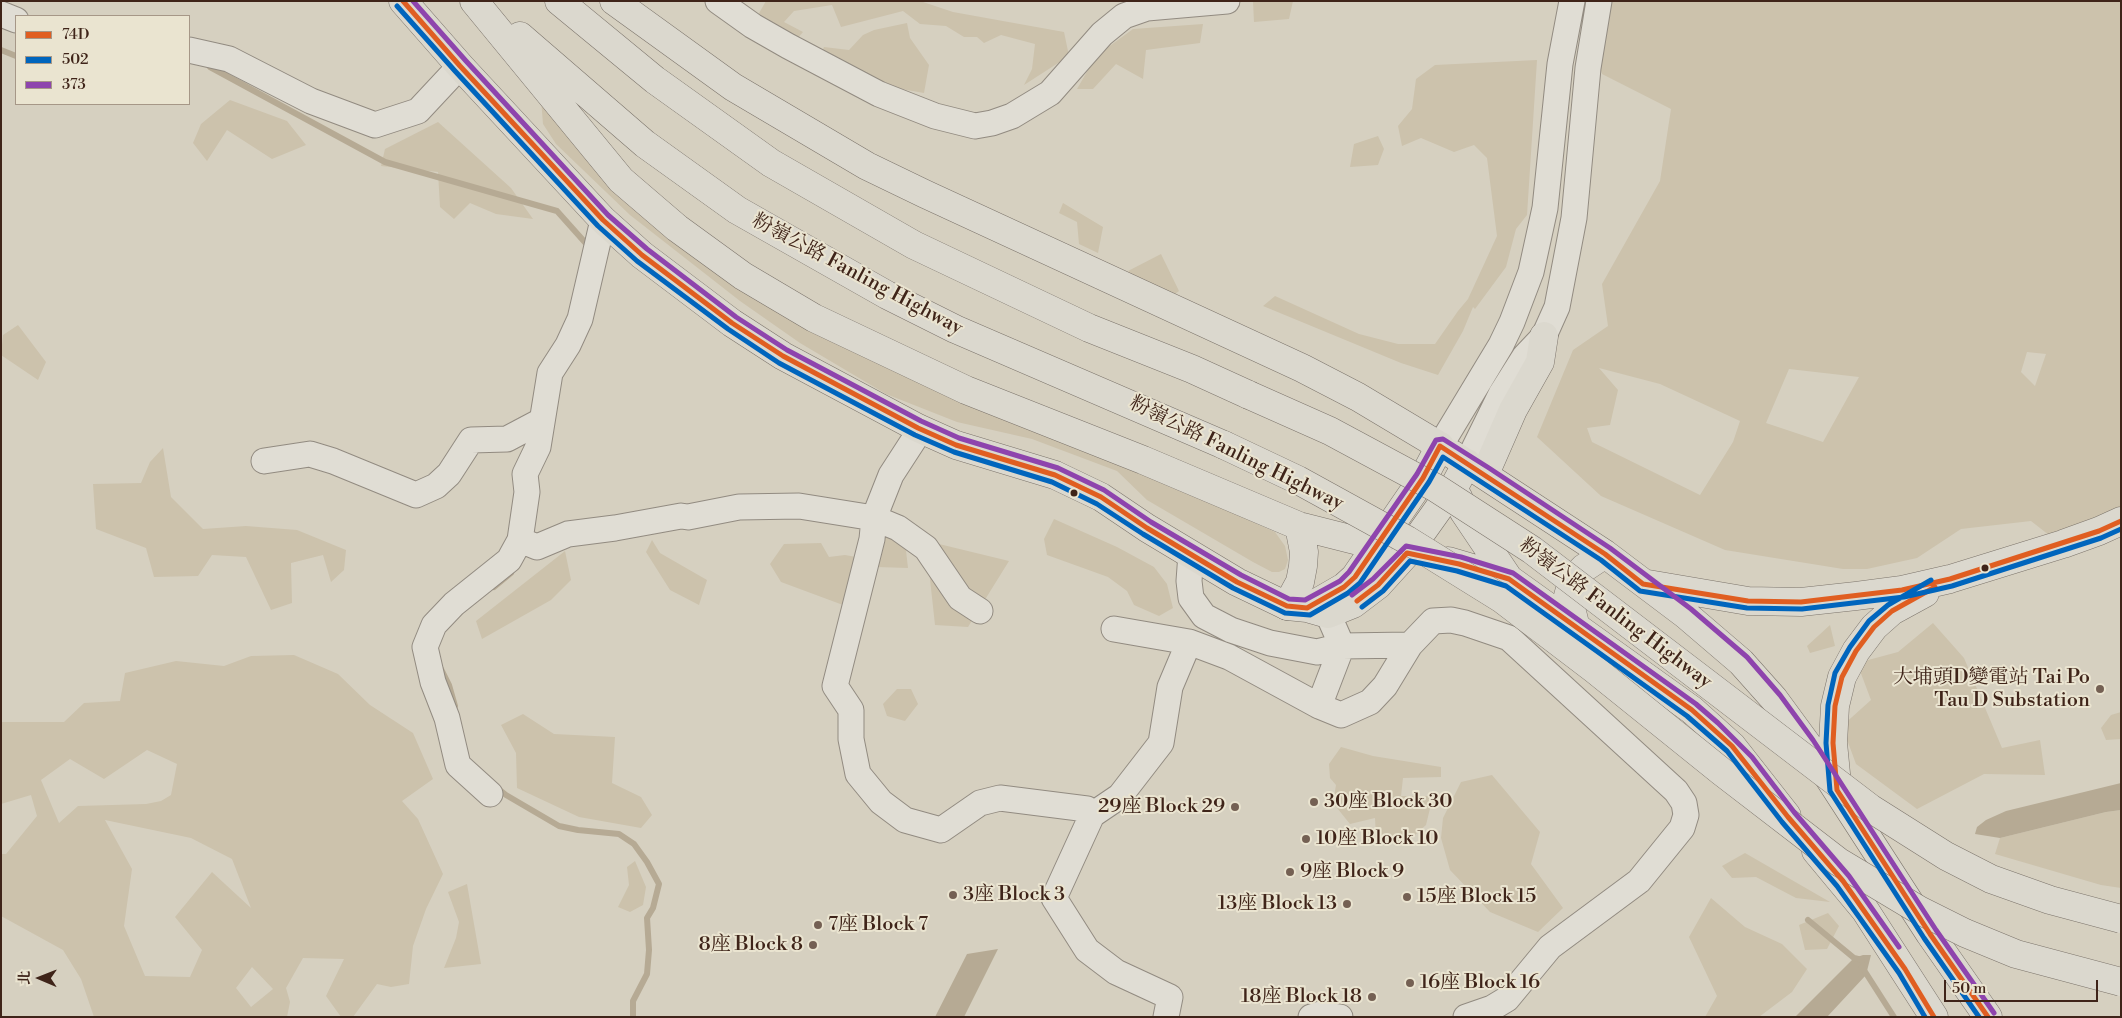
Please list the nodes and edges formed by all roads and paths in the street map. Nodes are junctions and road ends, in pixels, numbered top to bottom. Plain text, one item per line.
1 (402, 1) edge
2 (474, 1) edge
3 (479, 1) edge
4 (559, 1) edge
5 (614, 1) edge
6 (718, 1) edge
7 (1226, 1) edge
8 (1572, 1) edge
9 (1598, 1) edge
10 (1, 14) edge
11 (15, 20) edge
12 (190, 50) edge
13 (460, 66) junction
14 (597, 242) junction
15 (1544, 336) joint
16 (541, 420) junction
17 (918, 428) junction
18 (1440, 446) junction
19 (264, 461) dead end
20 (1476, 469) junction
21 (1454, 487) junction
22 (874, 518) junction
23 (2121, 521) edge
24 (1299, 526) junction
25 (527, 543) junction
26 (1378, 546) junction
27 (1407, 553) junction
28 (1191, 554) junction
29 (1605, 554) junction
30 (1509, 579) junction
31 (1950, 579) junction
32 (1643, 584) junction
33 (1307, 609) junction
34 (980, 611) dead end
35 (1576, 628) junction
36 (1114, 629) dead end
37 (1189, 642) junction
38 (1410, 645) junction
39 (1342, 646) junction
40 (1319, 706) junction
41 (1837, 790) junction
42 (490, 794) dead end
43 (1092, 815) junction
44 (2121, 919) edge
45 (2121, 982) edge
46 (1166, 1017) edge
47 (1311, 1017) edge
48 (1340, 1017) edge
49 (1466, 1017) edge
50 (1934, 1017) edge
51 (1988, 1017) edge

1 - 13 main road
2 - 24 main road
3 - 45 main road, 粉嶺公路 Fanling Highway, bridge
4 - 44 main road, 粉嶺公路 Fanling Highway, bridge
5 - 18 main road
6 - 7 street
8 - 18 street
9 - 15 street
10 - 11 street
12 - 13 street
13 - 14 main road
14 - 16 street
14 - 17 main road
15 - 20 main road
16 - 19 street
16 - 25 street
17 - 22 street
17 - 28 main road
18 - 20 main road
18 - 21 main road
18 - 26 main road
20 - 21 main road
20 - 29 main road
21 - 27 main road
21 - 30 main road
22 - 25 street
22 - 34 street
22 - 43 street
23 - 31 main road
24 - 26 main road
24 - 33 main road
25 - 42 street
26 - 27 main road
26 - 33 main road
27 - 30 main road
27 - 33 main road
28 - 33 main road
28 - 39 street
29 - 32 main road
29 - 35 main road
30 - 35 main road
31 - 32 main road
31 - 41 main road
32 - 41 main road
33 - 39 street
35 - 50 main road
36 - 37 street
37 - 40 street
37 - 43 street
38 - 39 street
38 - 40 street
38 - 49 street
39 - 40 street
41 - 51 main road
43 - 46 street
47 - 48 street

